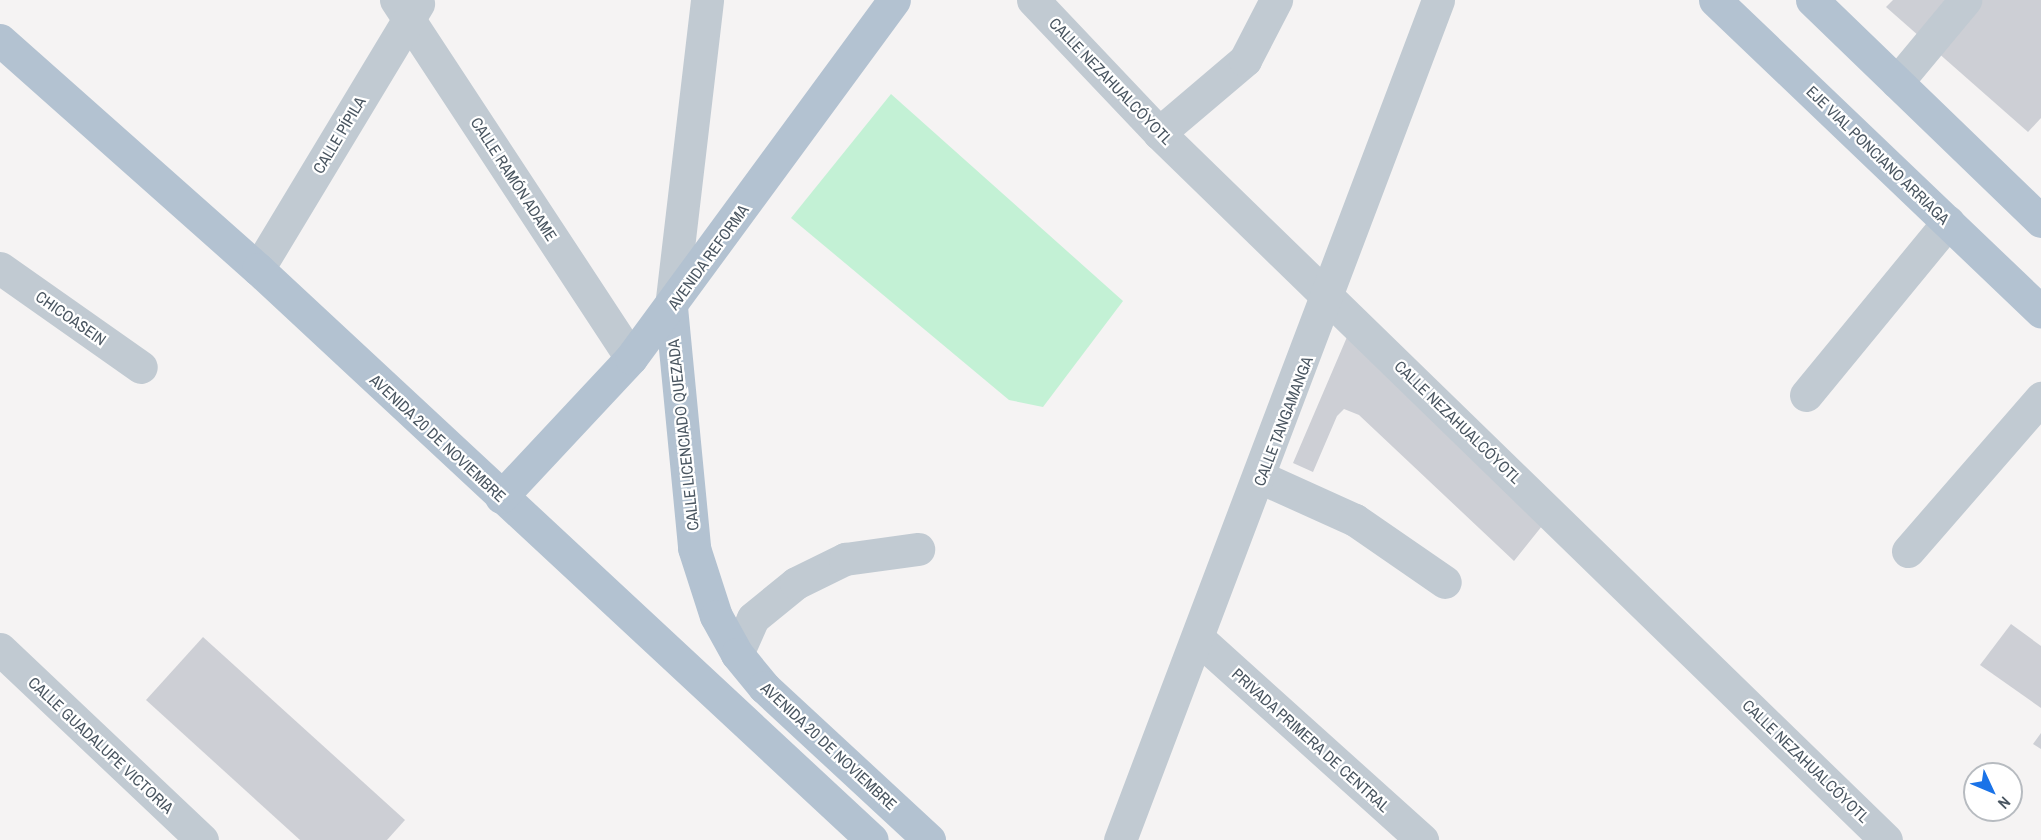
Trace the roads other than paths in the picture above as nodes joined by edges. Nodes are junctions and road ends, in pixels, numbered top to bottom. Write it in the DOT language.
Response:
graph roads {
  1 [pos="707,0"];
  2 [pos="894,0"];
  3 [pos="1033,0"];
  4 [pos="1276,0"];
  5 [pos="1437,0"];
  6 [pos="1714,0"];
  7 [pos="1812,0"];
  8 [pos="1965,0"];
  9 [pos="409,6"];
  10 [pos="0,40"];
  11 [pos="1897,82"];
  12 [pos="1159,134"];
  13 [pos="2041,221"];
  14 [pos="1948,222"];
  15 [pos="0,268"];
  16 [pos="258,269"];
  17 [pos="1330,297"];
  18 [pos="671,307"];
  19 [pos="2041,310"];
  20 [pos="631,358"];
  21 [pos="141,367"];
  22 [pos="1806,395"];
  23 [pos="2041,398"];
  24 [pos="1262,478"];
  25 [pos="501,497"];
  26 [pos="918,549"];
  27 [pos="1908,551"];
  28 [pos="1445,582"];
  29 [pos="716,616"];
  30 [pos="1200,640"];
  31 [pos="0,649"];
  32 [pos="737,654"];
  33 [pos="1869,834"];
  34 [pos="202,840"];
  35 [pos="872,840"];
  36 [pos="929,840"];
  37 [pos="1120,840"];
  38 [pos="1422,840"];
  1 -- 18 [label="street, CALLE LICENCIADO QUEZADA"];
  2 -- 18 [label="main road, AVENIDA REFORMA"];
  3 -- 12 [label="street, CALLE NEZAHUALCÓYOTL"];
  4 -- 12 [label="street"];
  5 -- 17 [label="street, CALLE TANGAMANGA"];
  6 -- 14 [label="main road, EJE VIAL PONCIANO ARRIAGA"];
  7 -- 11 [label="main road"];
  8 -- 11 [label="street"];
  9 -- 16 [label="street, CALLE PÍPILA"];
  9 -- 20 [label="street, CALLE RAMÓN ADAME"];
  10 -- 16 [label="main road, AVENIDA 20 DE NOVIEMBRE"];
  11 -- 13 [label="main road"];
  12 -- 17 [label="street, CALLE NEZAHUALCÓYOTL"];
  14 -- 19 [label="main road, EJE VIAL PONCIANO ARRIAGA"];
  14 -- 22 [label="street"];
  15 -- 21 [label="street, CHICOASEIN"];
  16 -- 25 [label="main road, AVENIDA 20 DE NOVIEMBRE"];
  17 -- 24 [label="street, CALLE TANGAMANGA"];
  17 -- 33 [label="street, CALLE NEZAHUALCÓYOTL"];
  18 -- 20 [label="main road, AVENIDA REFORMA"];
  18 -- 29 [label="main road, CALLE LICENCIADO QUEZADA"];
  20 -- 25 [label="main road, AVENIDA REFORMA"];
  23 -- 27 [label="street"];
  24 -- 28 [label="street"];
  24 -- 30 [label="street, CALLE TANGAMANGA"];
  25 -- 35 [label="main road, AVENIDA 20 DE NOVIEMBRE"];
  26 -- 32 [label="street"];
  29 -- 32 [label="main road, AVENIDA 20 DE NOVIEMBRE"];
  30 -- 37 [label="street, CALLE TANGAMANGA"];
  30 -- 38 [label="street, PRIVADA PRIMERA DE CENTRAL"];
  31 -- 34 [label="street, CALLE GUADALUPE VICTORIA"];
  32 -- 36 [label="main road, AVENIDA 20 DE NOVIEMBRE"];
}
